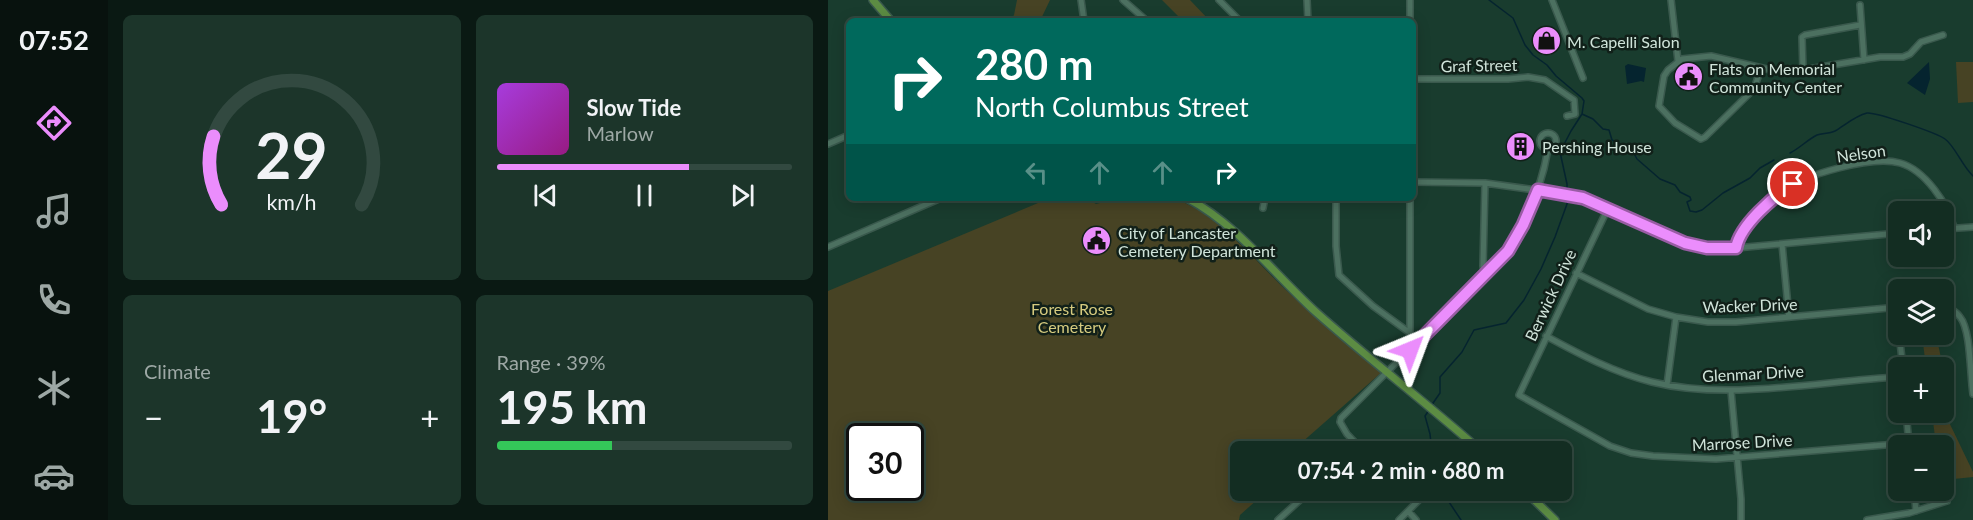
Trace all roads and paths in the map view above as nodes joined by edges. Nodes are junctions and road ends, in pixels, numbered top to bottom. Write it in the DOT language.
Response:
graph roads {
  1 [pos="873,0"];
  2 [pos="1081,0"];
  3 [pos="1123,0"];
  4 [pos="1219,0"];
  5 [pos="1307,0"];
  6 [pos="1410,0"];
  7 [pos="1552,0"];
  8 [pos="1671,0"];
  9 [pos="1860,5"];
  10 [pos="888,18"];
  11 [pos="1084,18"];
  12 [pos="1144,18"];
  13 [pos="1237,18"];
  14 [pos="1308,18"];
  15 [pos="1410,18"];
  16 [pos="1860,25"];
  17 [pos="1943,35"];
  18 [pos="1864,60"];
  19 [pos="1678,61"];
  20 [pos="1761,68"];
  21 [pos="1803,70"];
  22 [pos="1583,78"];
  23 [pos="1416,79"];
  24 [pos="1567,116"];
  25 [pos="846,136"];
  26 [pos="828,144"];
  27 [pos="1548,149"];
  28 [pos="1416,182"];
  29 [pos="1485,183"];
  30 [pos="1538,190"];
  31 [pos="934,201"];
  32 [pos="1192,201"];
  33 [pos="1264,201"];
  34 [pos="1336,201"];
  35 [pos="1410,201"];
  36 [pos="1942,201"];
  37 [pos="1263,208"];
  38 [pos="1608,208"];
  39 [pos="1973,227"];
  40 [pos="1954,228"];
  41 [pos="1888,234"];
  42 [pos="1782,244"];
  43 [pos="828,248"];
  44 [pos="1736,248"];
  45 [pos="1484,273"];
  46 [pos="1576,273"];
  47 [pos="1888,308"];
  48 [pos="1954,311"];
  49 [pos="1676,317"];
  50 [pos="1789,317"];
  51 [pos="1410,333"];
  52 [pos="1546,336"];
  53 [pos="1410,350"];
  54 [pos="1388,372"];
  55 [pos="1888,378"];
  56 [pos="1667,385"];
  57 [pos="1731,391"];
  58 [pos="1973,394"];
  59 [pos="1519,395"];
  60 [pos="1351,441"];
  61 [pos="1467,441"];
  62 [pos="1888,446"];
  63 [pos="1738,458"];
  64 [pos="1299,501"];
  65 [pos="1418,501"];
  66 [pos="1535,501"];
  67 [pos="1915,501"];
  68 [pos="1947,501"];
  69 [pos="1408,511"];
  70 [pos="1916,511"];
  71 [pos="1278,520"];
  72 [pos="1398,520"];
  73 [pos="1416,520"];
  74 [pos="1555,520"];
  75 [pos="1741,520"];
  76 [pos="1868,520"];
  1 -- 10 [label="main road"];
  2 -- 11 [label="street"];
  3 -- 12 [label="street"];
  4 -- 13 [label="street"];
  5 -- 14 [label="street"];
  6 -- 15 [label="street"];
  7 -- 22 [label="street"];
  8 -- 19 [label="street"];
  9 -- 16 [label="street"];
  16 -- 18 [label="street"];
  16 -- 21 [label="street"];
  17 -- 18 [label="street"];
  18 -- 21 [label="street"];
  19 -- 20 [label="street"];
  19 -- 20 [label="street"];
  20 -- 21 [label="street"];
  23 -- 24 [label="street, Graf Street"];
  25 -- 26 [label="street"];
  27 -- 30 [label="street"];
  28 -- 29 [label="street"];
  29 -- 30 [label="street"];
  29 -- 45 [label="street"];
  30 -- 38 [label="street"];
  30 -- 45 [label="street"];
  31 -- 43 [label="street"];
  32 -- 54 [label="main road"];
  33 -- 37 [label="street"];
  34 -- 51 [label="street"];
  35 -- 51 [label="street"];
  36 -- 44 [label="street, Nelson"];
  38 -- 44 [label="street"];
  38 -- 46 [label="street, Berwick Drive"];
  39 -- 40 [label="street"];
  41 -- 42 [label="street"];
  42 -- 44 [label="street"];
  42 -- 50 [label="street"];
  45 -- 53 [label="street"];
  46 -- 49 [label="street, Wacker Drive"];
  46 -- 52 [label="street, Berwick Drive"];
  47 -- 50 [label="street, Wacker Drive"];
  48 -- 58 [label="street"];
  49 -- 50 [label="street, Wacker Drive"];
  49 -- 56 [label="street"];
  51 -- 53 [label="street"];
  52 -- 56 [label="street, Glenmar Drive"];
  52 -- 59 [label="street, Berwick Drive"];
  53 -- 54 [label="street"];
  54 -- 60 [label="street"];
  54 -- 61 [label="main road"];
  55 -- 57 [label="street, Glenmar Drive"];
  56 -- 57 [label="street, Glenmar Drive"];
  57 -- 63 [label="street"];
  59 -- 63 [label="street, Marrose Drive"];
  62 -- 63 [label="street, Marrose Drive"];
  63 -- 75 [label="street"];
  64 -- 71 [label="street"];
  65 -- 69 [label="street"];
  66 -- 74 [label="main road"];
  67 -- 70 [label="street"];
  68 -- 70 [label="street"];
  69 -- 72 [label="street"];
  69 -- 73 [label="street"];
  70 -- 76 [label="street"];
}
